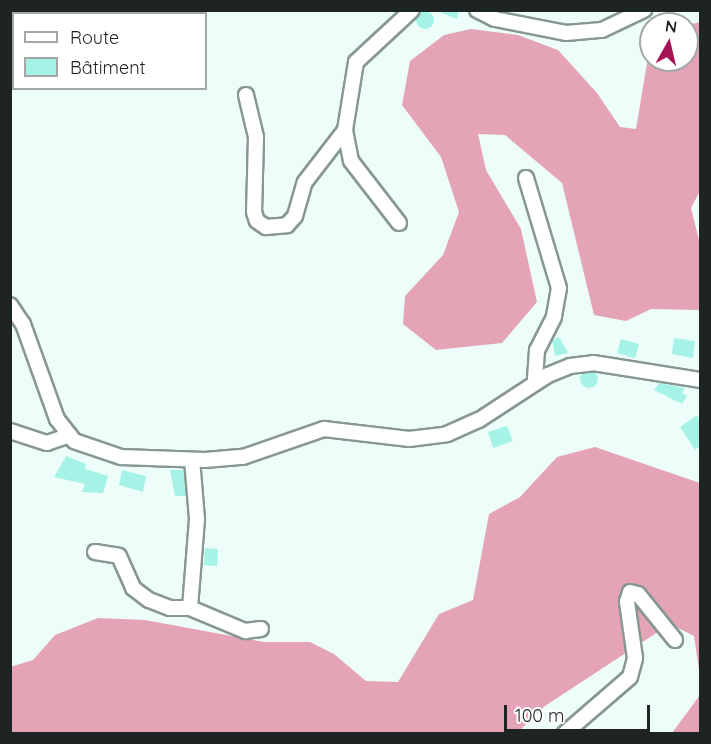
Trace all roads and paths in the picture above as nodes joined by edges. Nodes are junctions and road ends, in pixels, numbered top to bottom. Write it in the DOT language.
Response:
graph roads {
  1 [pos="412,10"];
  2 [pos="477,10"];
  3 [pos="644,10"];
  4 [pos="246,94"];
  5 [pos="345,130"];
  6 [pos="526,178"];
  7 [pos="399,223"];
  8 [pos="10,305"];
  9 [pos="700,380"];
  10 [pos="536,382"];
  11 [pos="10,431"];
  12 [pos="70,435"];
  13 [pos="192,460"];
  14 [pos="95,552"];
  15 [pos="190,608"];
  16 [pos="261,629"];
  17 [pos="675,640"];
  18 [pos="564,734"];
  1 -- 5 [label="street"];
  2 -- 3 [label="street"];
  4 -- 5 [label="street"];
  5 -- 7 [label="street"];
  6 -- 10 [label="street"];
  8 -- 12 [label="street"];
  9 -- 10 [label="street"];
  10 -- 13 [label="street"];
  11 -- 12 [label="street"];
  12 -- 13 [label="street"];
  13 -- 15 [label="street"];
  14 -- 15 [label="street"];
  15 -- 16 [label="street"];
  17 -- 18 [label="street"];
}
